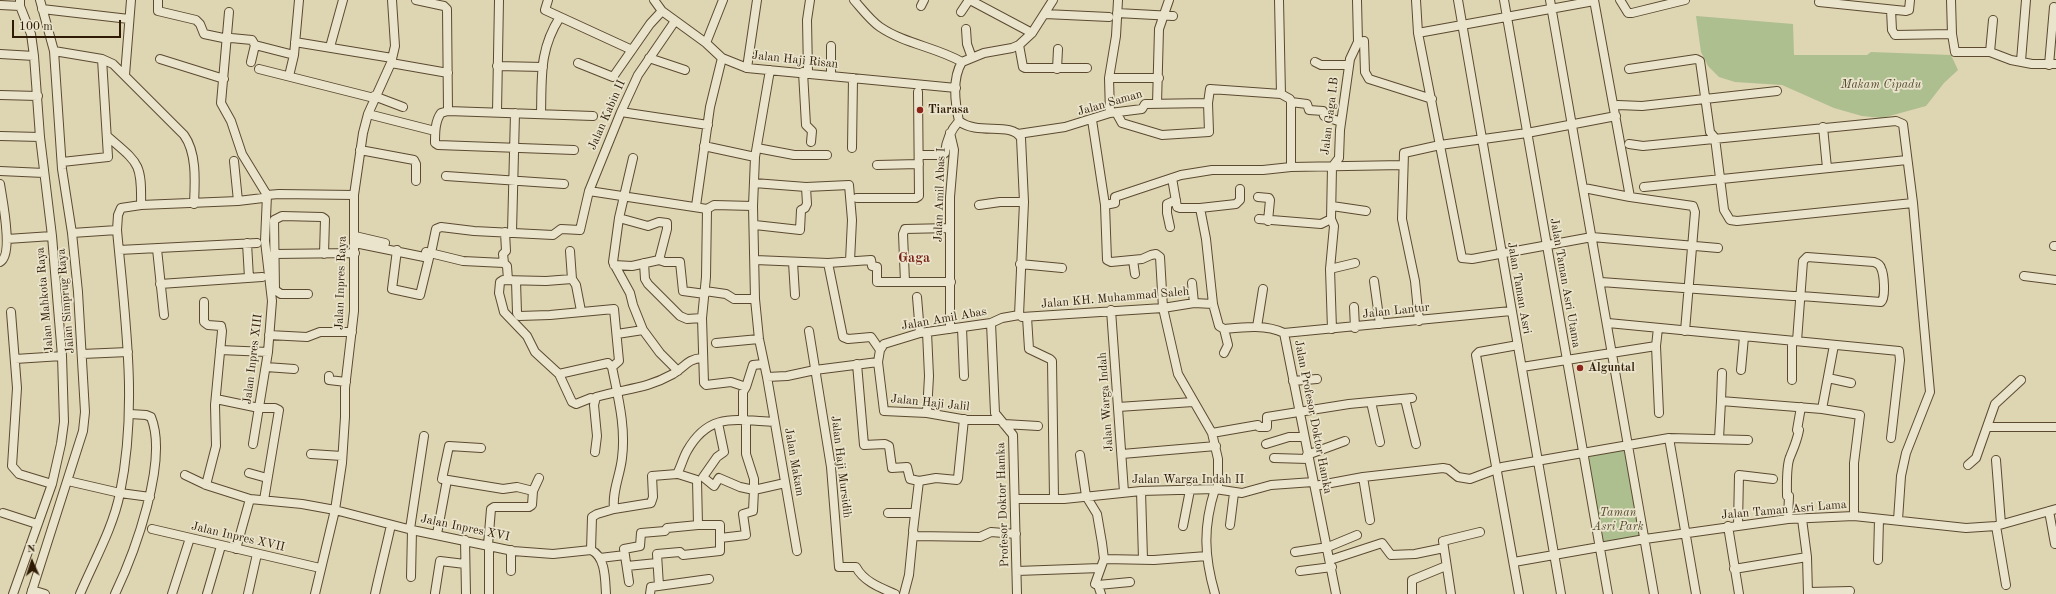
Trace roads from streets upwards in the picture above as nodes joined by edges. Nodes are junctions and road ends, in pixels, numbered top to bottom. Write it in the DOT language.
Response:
graph roads {
  1 [pos="40,0"];
  2 [pos="131,0"];
  3 [pos="158,0"];
  4 [pos="299,0"];
  5 [pos="343,0"];
  6 [pos="392,0"];
  7 [pos="416,0"];
  8 [pos="500,0"];
  9 [pos="548,0"];
  10 [pos="654,0"];
  11 [pos="723,0"];
  12 [pos="757,0"];
  13 [pos="810,0"];
  14 [pos="854,0"];
  15 [pos="970,0"];
  16 [pos="1053,0"];
  17 [pos="1118,0"];
  18 [pos="1169,0"];
  19 [pos="1279,0"];
  20 [pos="1357,0"];
  21 [pos="1416,0"];
  22 [pos="1458,0"];
  23 [pos="1504,0"];
  24 [pos="1550,0"];
  25 [pos="1594,0"];
  26 [pos="1620,0"];
  27 [pos="1685,0"];
  28 [pos="1910,0"];
  29 [pos="1951,0"];
  30 [pos="2026,0"];
  31 [pos="1819,2"];
  32 [pos="20,3"];
  33 [pos="0,5"];
  34 [pos="2054,7"];
  35 [pos="42,9"];
  36 [pos="662,10"];
  37 [pos="1552,10"];
  38 [pos="1891,10"];
  39 [pos="229,12"];
  40 [pos="962,12"];
  41 [pos="1117,13"];
  42 [pos="1045,14"];
  43 [pos="1173,16"];
  44 [pos="560,17"];
  45 [pos="1109,17"];
  46 [pos="1162,17"];
  47 [pos="1507,18"];
  48 [pos="129,19"];
  49 [pos="1993,20"];
  50 [pos="675,21"];
  51 [pos="1462,27"];
  52 [pos="966,29"];
  53 [pos="1032,33"];
  54 [pos="1418,34"];
  55 [pos="1952,34"];
  56 [pos="228,40"];
  57 [pos="1364,41"];
  58 [pos="295,42"];
  59 [pos="706,43"];
  60 [pos="256,45"];
  61 [pos="1019,45"];
  62 [pos="831,46"];
  63 [pos="330,47"];
  64 [pos="1058,49"];
  65 [pos="632,50"];
  66 [pos="54,51"];
  67 [pos="1990,52"];
  68 [pos="0,54"];
  69 [pos="294,55"];
  70 [pos="34,56"];
  71 [pos="648,58"];
  72 [pos="722,58"];
  73 [pos="972,58"];
  74 [pos="102,59"];
  75 [pos="160,59"];
  76 [pos="391,60"];
  77 [pos="2021,61"];
  78 [pos="251,62"];
  79 [pos="962,62"];
  80 [pos="1315,62"];
  81 [pos="578,63"];
  82 [pos="2053,65"];
  83 [pos="497,66"];
  84 [pos="1349,66"];
  85 [pos="543,67"];
  86 [pos="747,68"];
  87 [pos="1087,68"];
  88 [pos="259,69"];
  89 [pos="1057,69"];
  90 [pos="1630,69"];
  91 [pos="685,70"];
  92 [pos="770,70"];
  93 [pos="805,72"];
  94 [pos="448,73"];
  95 [pos="125,75"];
  96 [pos="289,76"];
  97 [pos="831,76"];
  98 [pos="853,78"];
  99 [pos="1109,78"];
  100 [pos="1159,78"];
  101 [pos="224,80"];
  102 [pos="956,88"];
  103 [pos="1777,91"];
  104 [pos="918,92"];
  105 [pos="1282,94"];
  106 [pos="0,95"];
  107 [pos="38,96"];
  108 [pos="374,97"];
  109 [pos="1706,98"];
  110 [pos="1432,99"];
  111 [pos="1291,102"];
  112 [pos="1208,103"];
  113 [pos="1157,104"];
  114 [pos="1618,104"];
  115 [pos="403,107"];
  116 [pos="448,111"];
  117 [pos="497,112"];
  118 [pos="621,112"];
  119 [pos="515,113"];
  120 [pos="368,114"];
  121 [pos="541,114"];
  122 [pos="1114,114"];
  123 [pos="593,116"];
  124 [pos="1616,116"];
  125 [pos="1092,120"];
  126 [pos="959,121"];
  127 [pos="1341,122"];
  128 [pos="1571,124"];
  129 [pos="708,125"];
  130 [pos="1822,127"];
  131 [pos="435,131"];
  132 [pos="950,133"];
  133 [pos="1527,133"];
  134 [pos="1018,134"];
  135 [pos="0,136"];
  136 [pos="107,136"];
  137 [pos="40,137"];
  138 [pos="1715,138"];
  139 [pos="1482,139"];
  140 [pos="811,142"];
  141 [pos="1629,144"];
  142 [pos="1440,145"];
  143 [pos="704,146"];
  144 [pos="515,148"];
  145 [pos="756,148"];
  146 [pos="852,148"];
  147 [pos="360,150"];
  148 [pos="574,150"];
  149 [pos="827,155"];
  150 [pos="919,155"];
  151 [pos="755,157"];
  152 [pos="633,158"];
  153 [pos="1907,160"];
  154 [pos="234,161"];
  155 [pos="62,162"];
  156 [pos="877,164"];
  157 [pos="919,164"];
  158 [pos="1403,165"];
  159 [pos="1291,167"];
  160 [pos="1332,167"];
  161 [pos="1827,168"];
  162 [pos="0,172"];
  163 [pos="44,173"];
  164 [pos="446,176"];
  165 [pos="1172,178"];
  166 [pos="1720,179"];
  167 [pos="416,181"];
  168 [pos="513,181"];
  169 [pos="754,183"];
  170 [pos="0,184"];
  171 [pos="564,184"];
  172 [pos="806,187"];
  173 [pos="1644,187"];
  174 [pos="1584,188"];
  175 [pos="1240,189"];
  176 [pos="589,191"];
  177 [pos="268,195"];
  178 [pos="354,195"];
  179 [pos="1258,197"];
  180 [pos="1630,197"];
  181 [pos="624,198"];
  182 [pos="857,198"];
  183 [pos="1176,200"];
  184 [pos="238,201"];
  185 [pos="1024,202"];
  186 [pos="1912,203"];
  187 [pos="194,204"];
  188 [pos="980,204"];
  189 [pos="141,205"];
  190 [pos="1105,205"];
  191 [pos="696,206"];
  192 [pos="753,206"];
  193 [pos="1332,206"];
  194 [pos="706,208"];
  195 [pos="1200,208"];
  196 [pos="1366,211"];
  197 [pos="619,218"];
  198 [pos="1259,219"];
  199 [pos="1332,219"];
  200 [pos="1268,220"];
  201 [pos="755,226"];
  202 [pos="1170,227"];
  203 [pos="950,228"];
  204 [pos="117,230"];
  205 [pos="508,232"];
  206 [pos="72,233"];
  207 [pos="52,236"];
  208 [pos="1592,237"];
  209 [pos="7,239"];
  210 [pos="355,239"];
  211 [pos="247,243"];
  212 [pos="257,243"];
  213 [pos="1546,245"];
  214 [pos="1692,245"];
  215 [pos="1718,248"];
  216 [pos="157,249"];
  217 [pos="119,250"];
  218 [pos="397,250"];
  219 [pos="570,251"];
  220 [pos="355,253"];
  221 [pos="430,253"];
  222 [pos="1501,253"];
  223 [pos="274,254"];
  224 [pos="324,254"];
  225 [pos="659,260"];
  226 [pos="755,260"];
  227 [pos="1133,260"];
  228 [pos="850,261"];
  229 [pos="0,262"];
  230 [pos="793,262"];
  231 [pos="504,263"];
  232 [pos="644,263"];
  233 [pos="828,263"];
  234 [pos="1355,263"];
  235 [pos="614,264"];
  236 [pos="1020,264"];
  237 [pos="1062,268"];
  238 [pos="1330,269"];
  239 [pos="1135,274"];
  240 [pos="2024,276"];
  241 [pos="262,277"];
  242 [pos="249,278"];
  243 [pos="572,280"];
  244 [pos="2056,280"];
  245 [pos="512,281"];
  246 [pos="1374,281"];
  247 [pos="905,282"];
  248 [pos="951,282"];
  249 [pos="1601,282"];
  250 [pos="1192,283"];
  251 [pos="160,284"];
  252 [pos="1688,287"];
  253 [pos="1263,289"];
  254 [pos="705,292"];
  255 [pos="308,294"];
  256 [pos="795,295"];
  257 [pos="1801,296"];
  258 [pos="917,297"];
  259 [pos="755,299"];
  260 [pos="204,302"];
  261 [pos="1194,303"];
  262 [pos="1213,304"];
  263 [pos="1354,307"];
  264 [pos="1163,308"];
  265 [pos="1111,310"];
  266 [pos="582,311"];
  267 [pos="1511,311"];
  268 [pos="11,312"];
  269 [pos="164,315"];
  270 [pos="1019,315"];
  271 [pos="1028,317"];
  272 [pos="702,318"];
  273 [pos="1419,321"];
  274 [pos="991,323"];
  275 [pos="1608,323"];
  276 [pos="1380,324"];
  277 [pos="1256,327"];
  278 [pos="962,328"];
  279 [pos="1355,328"];
  280 [pos="1658,328"];
  281 [pos="1224,329"];
  282 [pos="1332,329"];
  283 [pos="643,330"];
  284 [pos="950,330"];
  285 [pos="809,331"];
  286 [pos="1685,331"];
  287 [pos="352,332"];
  288 [pos="924,332"];
  289 [pos="1284,333"];
  290 [pos="617,334"];
  291 [pos="269,335"];
  292 [pos="1744,337"];
  293 [pos="759,339"];
  294 [pos="1795,341"];
  295 [pos="716,343"];
  296 [pos="1518,345"];
  297 [pos="1834,345"];
  298 [pos="1656,346"];
  299 [pos="220,350"];
  300 [pos="880,350"];
  301 [pos="1612,351"];
  302 [pos="128,352"];
  303 [pos="268,352"];
  304 [pos="1224,353"];
  305 [pos="82,354"];
  306 [pos="62,356"];
  307 [pos="702,358"];
  308 [pos="15,359"];
  309 [pos="1566,359"];
  310 [pos="878,362"];
  311 [pos="763,364"];
  312 [pos="857,364"];
  313 [pos="266,367"];
  314 [pos="612,367"];
  315 [pos="1522,367"];
  316 [pos="294,369"];
  317 [pos="815,370"];
  318 [pos="1741,370"];
  319 [pos="678,371"];
  320 [pos="1722,373"];
  321 [pos="559,374"];
  322 [pos="329,376"];
  323 [pos="964,376"];
  324 [pos="767,377"];
  325 [pos="1828,378"];
  326 [pos="1317,379"];
  327 [pos="1792,380"];
  328 [pos="2021,380"];
  329 [pos="1294,381"];
  330 [pos="346,382"];
  331 [pos="1851,383"];
  332 [pos="746,387"];
  333 [pos="617,392"];
  334 [pos="216,399"];
  335 [pos="594,399"];
  336 [pos="1721,401"];
  337 [pos="1193,402"];
  338 [pos="1371,402"];
  339 [pos="1118,407"];
  340 [pos="1801,407"];
  341 [pos="259,408"];
  342 [pos="1822,409"];
  343 [pos="1299,411"];
  344 [pos="927,413"];
  345 [pos="1659,413"];
  346 [pos="130,414"];
  347 [pos="964,419"];
  348 [pos="746,421"];
  349 [pos="718,422"];
  350 [pos="774,422"];
  351 [pos="1002,422"];
  352 [pos="1038,426"];
  353 [pos="1988,427"];
  354 [pos="2056,427"];
  355 [pos="1212,432"];
  356 [pos="424,436"];
  357 [pos="1304,437"];
  358 [pos="1669,438"];
  359 [pos="1892,438"];
  360 [pos="1718,439"];
  361 [pos="1748,440"];
  362 [pos="1345,441"];
  363 [pos="1380,442"];
  364 [pos="253,444"];
  365 [pos="1266,444"];
  366 [pos="1416,444"];
  367 [pos="1216,446"];
  368 [pos="1628,446"];
  369 [pos="481,448"];
  370 [pos="595,452"];
  371 [pos="1584,453"];
  372 [pos="310,454"];
  373 [pos="1122,454"];
  374 [pos="1080,455"];
  375 [pos="342,456"];
  376 [pos="1308,457"];
  377 [pos="1274,458"];
  378 [pos="1996,460"];
  379 [pos="1538,461"];
  380 [pos="1968,465"];
  381 [pos="1496,469"];
  382 [pos="249,473"];
  383 [pos="678,474"];
  384 [pos="185,475"];
  385 [pos="268,478"];
  386 [pos="539,478"];
  387 [pos="1363,478"];
  388 [pos="1773,479"];
  389 [pos="447,480"];
  390 [pos="68,481"];
  391 [pos="919,482"];
  392 [pos="785,483"];
  393 [pos="52,484"];
  394 [pos="1314,484"];
  395 [pos="206,485"];
  396 [pos="1216,489"];
  397 [pos="754,490"];
  398 [pos="1190,490"];
  399 [pos="533,491"];
  400 [pos="1141,491"];
  401 [pos="1124,492"];
  402 [pos="120,493"];
  403 [pos="1234,493"];
  404 [pos="1086,496"];
  405 [pos="150,497"];
  406 [pos="1015,498"];
  407 [pos="1054,498"];
  408 [pos="250,499"];
  409 [pos="264,500"];
  410 [pos="614,509"];
  411 [pos="335,510"];
  412 [pos="2053,510"];
  413 [pos="3,513"];
  414 [pos="888,513"];
  415 [pos="915,513"];
  416 [pos="1854,516"];
  417 [pos="1788,519"];
  418 [pos="1802,519"];
  419 [pos="1879,519"];
  420 [pos="1370,520"];
  421 [pos="1898,520"];
  422 [pos="37,524"];
  423 [pos="391,525"];
  424 [pos="698,525"];
  425 [pos="1230,525"];
  426 [pos="1738,525"];
  427 [pos="1998,525"];
  428 [pos="1183,526"];
  429 [pos="1728,526"];
  430 [pos="152,529"];
  431 [pos="411,530"];
  432 [pos="1480,532"];
  433 [pos="1686,533"];
  434 [pos="437,534"];
  435 [pos="1016,534"];
  436 [pos="914,535"];
  437 [pos="1357,535"];
  438 [pos="190,538"];
  439 [pos="720,538"];
  440 [pos="1645,539"];
  441 [pos="465,540"];
  442 [pos="2055,544"];
  443 [pos="488,545"];
  444 [pos="1443,545"];
  445 [pos="221,546"];
  446 [pos="1599,547"];
  447 [pos="1328,548"];
  448 [pos="236,549"];
  449 [pos="511,550"];
  450 [pos="591,550"];
  451 [pos="797,551"];
  452 [pos="1295,552"];
  453 [pos="257,554"];
  454 [pos="626,555"];
  455 [pos="1555,555"];
  456 [pos="1207,556"];
  457 [pos="1807,556"];
  458 [pos="600,558"];
  459 [pos="1104,559"];
  460 [pos="1143,560"];
  461 [pos="1878,560"];
  462 [pos="1514,562"];
  463 [pos="657,563"];
  464 [pos="465,564"];
  465 [pos="1331,564"];
  466 [pos="627,566"];
  467 [pos="1446,566"];
  468 [pos="320,568"];
  469 [pos="1100,568"];
  470 [pos="1734,569"];
  471 [pos="1300,570"];
  472 [pos="511,571"];
  473 [pos="1017,571"];
  474 [pos="410,578"];
  475 [pos="709,579"];
  476 [pos="629,582"];
  477 [pos="1130,582"];
  478 [pos="1098,585"];
  479 [pos="2006,585"];
  480 [pos="659,586"];
  481 [pos="1850,591"];
  482 [pos="32,592"];
  483 [pos="435,593"];
  484 [pos="1808,593"];
  485 [pos="13,594"];
  486 [pos="45,594"];
  487 [pos="80,594"];
  488 [pos="115,594"];
  489 [pos="172,594"];
  490 [pos="207,594"];
  491 [pos="248,594"];
  492 [pos="315,594"];
  493 [pos="375,594"];
  494 [pos="466,594"];
  495 [pos="489,594"];
  496 [pos="606,594"];
  497 [pos="650,594"];
  498 [pos="895,594"];
  499 [pos="904,594"];
  500 [pos="1017,594"];
  501 [pos="1101,594"];
  502 [pos="1215,594"];
  503 [pos="1336,594"];
  504 [pos="1412,594"];
  505 [pos="1451,594"];
  506 [pos="1519,594"];
  507 [pos="1561,594"];
  508 [pos="1608,594"];
  509 [pos="1654,594"];
  510 [pos="1696,594"];
  511 [pos="1739,594"];
  1 -- 35 [label="street, Jalan Simprug Raya"];
  2 -- 48 [label="street"];
  3 -- 56 [label="street"];
  4 -- 58 [label="street"];
  5 -- 63 [label="street"];
  6 -- 76 [label="street, Jalan Inpres Raya"];
  7 -- 94 [label="street"];
  8 -- 83 [label="street"];
  9 -- 44 [label="street"];
  10 -- 36 [label="street, Jalan Haji Risan"];
  11 -- 59 [label="street"];
  12 -- 86 [label="street"];
  13 -- 93 [label="street"];
  14 -- 79 [label="street"];
  15 -- 40 [label="street"];
  15 -- 53 [label="street"];
  16 -- 42 [label="street"];
  17 -- 41 [label="street"];
  18 -- 46 [label="street"];
  19 -- 105 [label="street"];
  20 -- 84 [label="street, Jalan Gaga I.B"];
  21 -- 54 [label="street"];
  22 -- 51 [label="street, Jalan Taman Asri"];
  23 -- 47 [label="street, Jalan Taman Asri Utama"];
  24 -- 37 [label="street"];
  25 -- 37 [label="street"];
  25 -- 124 [label="street"];
  26 -- 27 [label="street"];
  28 -- 38 [label="street"];
  29 -- 55 [label="street"];
  30 -- 77 [label="street"];
  31 -- 38 [label="street"];
  32 -- 33 [label="street"];
  32 -- 70 [label="street, Jalan Mahkota Raya"];
  34 -- 82 [label="street"];
  35 -- 48 [label="street"];
  35 -- 66 [label="street, Jalan Simprug Raya"];
  36 -- 50 [label="street, Jalan Haji Risan"];
  36 -- 65 [label="street"];
  37 -- 47 [label="street"];
  37 -- 128 [label="street"];
  38 -- 55 [label="street"];
  39 -- 56 [label="street"];
  41 -- 46 [label="street"];
  41 -- 99 [label="street"];
  42 -- 45 [label="street"];
  42 -- 53 [label="street"];
  43 -- 46 [label="street"];
  44 -- 65 [label="street"];
  44 -- 85 [label="street"];
  46 -- 100 [label="street"];
  47 -- 51 [label="street"];
  47 -- 133 [label="street, Jalan Taman Asri Utama"];
  48 -- 95 [label="street"];
  49 -- 67 [label="street"];
  50 -- 59 [label="street, Jalan Haji Risan"];
  50 -- 71 [label="street, Jalan Kabin II"];
  51 -- 54 [label="street"];
  51 -- 139 [label="street, Jalan Taman Asri"];
  52 -- 73 [label="street"];
  53 -- 61 [label="street"];
  54 -- 110 [label="street"];
  55 -- 67 [label="street"];
  56 -- 60 [label="street"];
  56 -- 101 [label="street"];
  57 -- 110 [label="street"];
  58 -- 63 [label="street"];
  58 -- 69 [label="street"];
  59 -- 72 [label="street, Jalan Haji Risan"];
  60 -- 69 [label="street"];
  60 -- 78 [label="street"];
  61 -- 73 [label="street"];
  61 -- 89 [label="street"];
  62 -- 97 [label="street"];
  63 -- 76 [label="street"];
  64 -- 89 [label="street"];
  65 -- 81 [label="street"];
  66 -- 74 [label="street"];
  66 -- 155 [label="street, Jalan Simprug Raya"];
  67 -- 77 [label="street"];
  68 -- 70 [label="street"];
  69 -- 96 [label="street"];
  70 -- 107 [label="street, Jalan Mahkota Raya"];
  71 -- 91 [label="street"];
  71 -- 118 [label="street, Jalan Kabin II"];
  72 -- 86 [label="street, Jalan Haji Risan"];
  72 -- 129 [label="street"];
  73 -- 79 [label="street"];
  74 -- 95 [label="street"];
  74 -- 136 [label="street"];
  75 -- 101 [label="street"];
  76 -- 94 [label="street"];
  76 -- 108 [label="street, Jalan Inpres Raya"];
  77 -- 82 [label="street"];
  79 -- 102 [label="street"];
  80 -- 84 [label="street"];
  83 -- 85 [label="street"];
  83 -- 117 [label="street"];
  84 -- 127 [label="street, Jalan Gaga I.B"];
  85 -- 121 [label="street"];
  86 -- 92 [label="street, Jalan Haji Risan"];
  87 -- 89 [label="street"];
  88 -- 96 [label="street"];
  90 -- 109 [label="street"];
  92 -- 93 [label="street, Jalan Haji Risan"];
  92 -- 145 [label="street"];
  93 -- 97 [label="street, Jalan Haji Risan"];
  93 -- 140 [label="street"];
  94 -- 116 [label="street"];
  95 -- 187 [label="street"];
  96 -- 108 [label="street"];
  97 -- 98 [label="street, Jalan Haji Risan"];
  98 -- 102 [label="street, Jalan Haji Risan"];
  98 -- 146 [label="street"];
  99 -- 100 [label="street"];
  99 -- 122 [label="street"];
  100 -- 113 [label="street"];
  101 -- 177 [label="street"];
  102 -- 126 [label="street"];
  103 -- 109 [label="street"];
  104 -- 150 [label="street"];
  105 -- 111 [label="street"];
  105 -- 112 [label="street"];
  106 -- 107 [label="street"];
  107 -- 137 [label="street, Jalan Mahkota Raya"];
  108 -- 115 [label="street"];
  108 -- 120 [label="street, Jalan Inpres Raya"];
  109 -- 114 [label="street"];
  109 -- 138 [label="street"];
  110 -- 142 [label="street"];
  111 -- 127 [label="street"];
  111 -- 159 [label="street"];
  112 -- 113 [label="street, Jalan Saman"];
  112 -- 122 [label="street"];
  113 -- 122 [label="street, Jalan Saman"];
  116 -- 117 [label="street"];
  116 -- 131 [label="street"];
  117 -- 119 [label="street"];
  118 -- 129 [label="street"];
  118 -- 176 [label="street, Jalan Kabin II"];
  119 -- 121 [label="street"];
  119 -- 144 [label="street"];
  120 -- 131 [label="street"];
  120 -- 147 [label="street, Jalan Inpres Raya"];
  121 -- 123 [label="street"];
  122 -- 125 [label="street, Jalan Saman"];
  124 -- 128 [label="street"];
  124 -- 180 [label="street"];
  125 -- 134 [label="street, Jalan Saman"];
  125 -- 190 [label="street"];
  126 -- 132 [label="street"];
  126 -- 134 [label="street"];
  127 -- 160 [label="street, Jalan Gaga I.B"];
  128 -- 133 [label="street"];
  128 -- 174 [label="street"];
  129 -- 143 [label="street"];
  130 -- 138 [label="street"];
  130 -- 153 [label="street"];
  130 -- 161 [label="street"];
  131 -- 144 [label="street"];
  132 -- 150 [label="street"];
  132 -- 203 [label="street, Jalan Amil Abas I"];
  133 -- 139 [label="street"];
  133 -- 213 [label="street, Jalan Taman Asri Utama"];
  134 -- 185 [label="street"];
  135 -- 137 [label="street"];
  136 -- 155 [label="street"];
  136 -- 189 [label="street"];
  137 -- 163 [label="street, Jalan Mahkota Raya"];
  138 -- 141 [label="street"];
  138 -- 166 [label="street"];
  139 -- 142 [label="street"];
  139 -- 222 [label="street, Jalan Taman Asri"];
  142 -- 158 [label="street"];
  142 -- 222 [label="street"];
  143 -- 151 [label="street"];
  143 -- 191 [label="street"];
  144 -- 148 [label="street"];
  144 -- 168 [label="street"];
  145 -- 149 [label="street"];
  145 -- 151 [label="street"];
  147 -- 167 [label="street"];
  147 -- 178 [label="street, Jalan Inpres Raya"];
  150 -- 157 [label="street"];
  151 -- 169 [label="street"];
  152 -- 181 [label="street"];
  153 -- 161 [label="street"];
  153 -- 186 [label="street"];
  154 -- 184 [label="street"];
  155 -- 206 [label="street, Jalan Simprug Raya"];
  156 -- 157 [label="street"];
  157 -- 182 [label="street"];
  158 -- 160 [label="street"];
  158 -- 273 [label="street"];
  159 -- 160 [label="street"];
  159 -- 165 [label="street"];
  160 -- 193 [label="street, Jalan Gaga I.B"];
  161 -- 166 [label="street"];
  162 -- 163 [label="street"];
  163 -- 207 [label="street, Jalan Mahkota Raya"];
  164 -- 168 [label="street"];
  165 -- 183 [label="street"];
  165 -- 190 [label="street"];
  166 -- 173 [label="street"];
  166 -- 186 [label="street"];
  168 -- 171 [label="street"];
  168 -- 205 [label="street"];
  169 -- 172 [label="street"];
  169 -- 192 [label="street, Jalan Makam"];
  170 -- 209 [label="street"];
  172 -- 201 [label="street"];
  172 -- 228 [label="street"];
  174 -- 180 [label="street"];
  174 -- 208 [label="street"];
  175 -- 195 [label="street"];
  176 -- 181 [label="street"];
  176 -- 205 [label="street, Jalan Kabin II"];
  177 -- 178 [label="street"];
  177 -- 184 [label="street"];
  177 -- 291 [label="street, Jalan Inpres XIII"];
  178 -- 210 [label="street, Jalan Inpres Raya"];
  179 -- 200 [label="street"];
  180 -- 214 [label="street"];
  181 -- 191 [label="street"];
  181 -- 197 [label="street"];
  183 -- 195 [label="street"];
  183 -- 202 [label="street"];
  184 -- 187 [label="street"];
  185 -- 188 [label="street"];
  185 -- 236 [label="street"];
  186 -- 421 [label="street"];
  187 -- 189 [label="street"];
  189 -- 204 [label="street"];
  190 -- 227 [label="street"];
  191 -- 194 [label="street"];
  192 -- 194 [label="street"];
  192 -- 201 [label="street, Jalan Makam"];
  193 -- 196 [label="street"];
  193 -- 199 [label="street, Jalan Gaga I.B"];
  194 -- 254 [label="street"];
  195 -- 262 [label="street"];
  197 -- 225 [label="street"];
  197 -- 235 [label="street"];
  198 -- 200 [label="street"];
  199 -- 200 [label="street"];
  199 -- 238 [label="street, Jalan Gaga I.B"];
  201 -- 226 [label="street, Jalan Makam"];
  203 -- 247 [label="street"];
  203 -- 248 [label="street, Jalan Amil Abas I"];
  204 -- 206 [label="street"];
  204 -- 217 [label="street"];
  205 -- 221 [label="street"];
  205 -- 231 [label="street"];
  206 -- 305 [label="street, Jalan Simprug Raya"];
  207 -- 209 [label="street"];
  207 -- 306 [label="street, Jalan Mahkota Raya"];
  208 -- 213 [label="street"];
  208 -- 214 [label="street"];
  208 -- 249 [label="street"];
  209 -- 229 [label="street"];
  210 -- 218 [label="street"];
  210 -- 220 [label="street, Jalan Inpres Raya"];
  210 -- 221 [label="street"];
  211 -- 212 [label="street"];
  211 -- 216 [label="street"];
  211 -- 242 [label="street"];
  213 -- 222 [label="street"];
  213 -- 309 [label="street, Jalan Taman Asri Utama"];
  214 -- 215 [label="street"];
  214 -- 252 [label="street"];
  216 -- 217 [label="street"];
  216 -- 251 [label="street"];
  217 -- 302 [label="street"];
  218 -- 218 [label="street"];
  219 -- 243 [label="street"];
  220 -- 224 [label="street"];
  220 -- 287 [label="street, Jalan Inpres Raya"];
  221 -- 231 [label="street"];
  222 -- 267 [label="street, Jalan Taman Asri"];
  223 -- 224 [label="street"];
  223 -- 224 [label="street"];
  223 -- 255 [label="street"];
  225 -- 232 [label="street"];
  225 -- 254 [label="street"];
  226 -- 230 [label="street"];
  226 -- 259 [label="street, Jalan Makam"];
  227 -- 239 [label="street"];
  227 -- 264 [label="street"];
  228 -- 233 [label="street"];
  228 -- 247 [label="street"];
  230 -- 233 [label="street"];
  230 -- 256 [label="street"];
  231 -- 245 [label="street"];
  232 -- 235 [label="street"];
  232 -- 272 [label="street"];
  233 -- 300 [label="street"];
  234 -- 238 [label="street"];
  235 -- 283 [label="street"];
  236 -- 237 [label="street"];
  236 -- 270 [label="street"];
  238 -- 282 [label="street, Jalan Gaga I.B"];
  240 -- 244 [label="street"];
  241 -- 242 [label="street"];
  242 -- 251 [label="street"];
  243 -- 245 [label="street"];
  243 -- 266 [label="street"];
  245 -- 266 [label="street"];
  245 -- 321 [label="street"];
  246 -- 276 [label="street"];
  247 -- 248 [label="street"];
  248 -- 284 [label="street, Jalan Amil Abas I"];
  249 -- 252 [label="street"];
  249 -- 275 [label="street"];
  250 -- 261 [label="street"];
  251 -- 269 [label="street"];
  252 -- 257 [label="street"];
  252 -- 286 [label="street"];
  253 -- 277 [label="street"];
  254 -- 259 [label="street"];
  254 -- 272 [label="street"];
  257 -- 257 [label="street"];
  257 -- 294 [label="street"];
  258 -- 288 [label="street"];
  259 -- 293 [label="street, Jalan Makam"];
  260 -- 299 [label="street"];
  261 -- 262 [label="street, Jalan KH. Muhammad Saleh"];
  261 -- 264 [label="street, Jalan KH. Muhammad Saleh"];
  262 -- 281 [label="street"];
  263 -- 279 [label="street"];
  264 -- 265 [label="street, Jalan KH. Muhammad Saleh"];
  264 -- 337 [label="street"];
  265 -- 271 [label="street, Jalan KH. Muhammad Saleh"];
  265 -- 339 [label="street, Jalan Warga Indah"];
  266 -- 290 [label="street"];
  267 -- 273 [label="street, Jalan Lantur"];
  267 -- 296 [label="street, Jalan Taman Asri"];
  268 -- 308 [label="street"];
  270 -- 271 [label="street, Jalan KH. Muhammad Saleh"];
  270 -- 274 [label="street, Jalan Amil Abas"];
  271 -- 407 [label="street"];
  272 -- 307 [label="street"];
  273 -- 276 [label="street, Jalan Lantur"];
  274 -- 278 [label="street, Jalan Amil Abas"];
  274 -- 351 [label="street, Profesor Doktor Hamka"];
  275 -- 280 [label="street"];
  275 -- 301 [label="street"];
  276 -- 279 [label="street, Jalan Lantur"];
  277 -- 281 [label="street, Jalan Profesor Doktor Hamka"];
  277 -- 289 [label="street, Jalan Profesor Doktor Hamka"];
  278 -- 284 [label="street, Jalan Amil Abas"];
  278 -- 323 [label="street"];
  279 -- 282 [label="street, Jalan Lantur"];
  280 -- 286 [label="street"];
  280 -- 298 [label="street"];
  281 -- 304 [label="street"];
  282 -- 289 [label="street, Jalan Lantur"];
  283 -- 290 [label="street"];
  283 -- 319 [label="street"];
  284 -- 288 [label="street, Jalan Amil Abas"];
  285 -- 317 [label="street, Jalan Haji Mursidih"];
  286 -- 292 [label="street"];
  287 -- 291 [label="street"];
  287 -- 330 [label="street, Jalan Inpres Raya"];
  288 -- 300 [label="street, Jalan Amil Abas"];
  288 -- 344 [label="street"];
  289 -- 329 [label="street, Jalan Profesor Doktor Hamka"];
  290 -- 314 [label="street"];
  291 -- 303 [label="street, Jalan Inpres XIII"];
  292 -- 294 [label="street"];
  292 -- 318 [label="street"];
  293 -- 295 [label="street"];
  293 -- 311 [label="street, Jalan Makam"];
  294 -- 297 [label="street"];
  294 -- 327 [label="street"];
  296 -- 315 [label="street"];
  296 -- 381 [label="street, Jalan Taman Asri"];
  297 -- 325 [label="street"];
  297 -- 359 [label="street"];
  298 -- 301 [label="street"];
  298 -- 345 [label="street"];
  299 -- 303 [label="street"];
  299 -- 334 [label="street"];
  300 -- 310 [label="street"];
  301 -- 309 [label="street"];
  301 -- 368 [label="street"];
  302 -- 305 [label="street"];
  302 -- 346 [label="street"];
  303 -- 313 [label="street, Jalan Inpres XIII"];
  305 -- 390 [label="street, Jalan Simprug Raya"];
  306 -- 308 [label="street"];
  306 -- 393 [label="street, Jalan Mahkota Raya"];
  307 -- 319 [label="street"];
  307 -- 332 [label="street"];
  308 -- 393 [label="street"];
  309 -- 315 [label="street"];
  309 -- 371 [label="street, Jalan Taman Asri Utama"];
  310 -- 312 [label="street"];
  310 -- 344 [label="street, Jalan Haji Jalil"];
  311 -- 324 [label="street, Jalan Makam"];
  311 -- 332 [label="street"];
  312 -- 317 [label="street"];
  312 -- 391 [label="street"];
  313 -- 316 [label="street"];
  313 -- 341 [label="street, Jalan Inpres XIII"];
  314 -- 321 [label="street"];
  314 -- 333 [label="street"];
  315 -- 379 [label="street"];
  317 -- 324 [label="street"];
  317 -- 498 [label="street, Jalan Haji Mursidih"];
  319 -- 333 [label="street"];
  320 -- 336 [label="street"];
  321 -- 335 [label="street"];
  322 -- 330 [label="street"];
  324 -- 350 [label="street, Jalan Makam"];
  325 -- 331 [label="street"];
  325 -- 342 [label="street"];
  326 -- 329 [label="street"];
  328 -- 353 [label="street"];
  329 -- 343 [label="street, Jalan Profesor Doktor Hamka"];
  330 -- 375 [label="street, Jalan Inpres Raya"];
  332 -- 348 [label="street"];
  333 -- 335 [label="street"];
  333 -- 410 [label="street"];
  334 -- 341 [label="street"];
  334 -- 395 [label="street"];
  335 -- 370 [label="street"];
  336 -- 340 [label="street"];
  336 -- 360 [label="street"];
  337 -- 339 [label="street"];
  337 -- 355 [label="street"];
  338 -- 343 [label="street"];
  338 -- 363 [label="street"];
  338 -- 366 [label="street"];
  339 -- 373 [label="street, Jalan Warga Indah"];
  340 -- 342 [label="street"];
  340 -- 417 [label="street"];
  341 -- 364 [label="street, Jalan Inpres XIII"];
  341 -- 385 [label="street"];
  342 -- 416 [label="street"];
  343 -- 355 [label="street"];
  343 -- 357 [label="street, Jalan Profesor Doktor Hamka"];
  344 -- 347 [label="street, Jalan Haji Jalil"];
  346 -- 402 [label="street"];
  346 -- 405 [label="street"];
  347 -- 351 [label="street, Jalan Haji Jalil"];
  347 -- 391 [label="street"];
  348 -- 349 [label="street"];
  348 -- 350 [label="street"];
  348 -- 397 [label="street"];
  349 -- 383 [label="street"];
  349 -- 397 [label="street"];
  350 -- 392 [label="street, Jalan Makam"];
  351 -- 352 [label="street, Jalan Haji Jalil"];
  351 -- 406 [label="street, Profesor Doktor Hamka"];
  353 -- 354 [label="street"];
  353 -- 380 [label="street"];
  355 -- 367 [label="street"];
  356 -- 431 [label="street"];
  357 -- 365 [label="street"];
  357 -- 376 [label="street, Jalan Profesor Doktor Hamka"];
  358 -- 360 [label="street, Jalan Warga Indah II"];
  358 -- 368 [label="street, Jalan Warga Indah II"];
  358 -- 433 [label="street"];
  360 -- 361 [label="street, Jalan Warga Indah II"];
  362 -- 376 [label="street"];
  367 -- 373 [label="street"];
  367 -- 396 [label="street"];
  368 -- 371 [label="street, Jalan Warga Indah II"];
  368 -- 440 [label="street"];
  369 -- 389 [label="street"];
  371 -- 379 [label="street, Jalan Warga Indah II"];
  371 -- 446 [label="street, Jalan Taman Asri Utama"];
  372 -- 375 [label="street"];
  373 -- 401 [label="street, Jalan Warga Indah"];
  374 -- 404 [label="street"];
  375 -- 411 [label="street, Jalan Inpres Raya"];
  376 -- 377 [label="street"];
  376 -- 394 [label="street, Jalan Profesor Doktor Hamka"];
  378 -- 427 [label="street"];
  379 -- 381 [label="street, Jalan Warga Indah II"];
  379 -- 455 [label="street"];
  381 -- 387 [label="street, Jalan Warga Indah II"];
  381 -- 462 [label="street, Jalan Taman Asri"];
  382 -- 385 [label="street"];
  383 -- 410 [label="street"];
  383 -- 424 [label="street"];
  384 -- 395 [label="street, Jalan Inpres XVI"];
  385 -- 409 [label="street"];
  386 -- 399 [label="street"];
  387 -- 394 [label="street, Jalan Warga Indah II"];
  387 -- 420 [label="street"];
  388 -- 426 [label="street"];
  389 -- 399 [label="street"];
  389 -- 434 [label="street"];
  390 -- 402 [label="street"];
  390 -- 482 [label="street, Jalan Simprug Raya"];
  391 -- 415 [label="street"];
  392 -- 397 [label="street"];
  392 -- 451 [label="street, Jalan Makam"];
  393 -- 422 [label="street, Jalan Mahkota Raya"];
  394 -- 403 [label="street, Jalan Warga Indah II"];
  394 -- 447 [label="street, Jalan Profesor Doktor Hamka"];
  395 -- 408 [label="street, Jalan Inpres XVI"];
  396 -- 398 [label="street, Jalan Warga Indah II"];
  396 -- 403 [label="street, Jalan Warga Indah II"];
  396 -- 456 [label="street"];
  397 -- 439 [label="street"];
  398 -- 400 [label="street, Jalan Warga Indah II"];
  398 -- 428 [label="street"];
  399 -- 443 [label="street"];
  400 -- 401 [label="street, Jalan Warga Indah II"];
  400 -- 460 [label="street"];
  401 -- 404 [label="street, Jalan Warga Indah II"];
  402 -- 405 [label="street"];
  402 -- 487 [label="street"];
  403 -- 425 [label="street"];
  404 -- 407 [label="street, Jalan Warga Indah II"];
  404 -- 459 [label="street"];
  405 -- 488 [label="street"];
  406 -- 407 [label="street, Jalan Warga Indah II"];
  406 -- 435 [label="street, Profesor Doktor Hamka"];
  408 -- 409 [label="street, Jalan Inpres XVI"];
  408 -- 448 [label="street"];
  409 -- 411 [label="street, Jalan Inpres XVI"];
  410 -- 450 [label="street"];
  411 -- 423 [label="street, Jalan Inpres XVI"];
  411 -- 468 [label="street, Jalan Inpres Raya"];
  412 -- 427 [label="street, Jalan Taman Asri Lama"];
  412 -- 442 [label="street"];
  413 -- 422 [label="street"];
  414 -- 415 [label="street"];
  415 -- 436 [label="street"];
  416 -- 418 [label="street, Jalan Taman Asri Lama"];
  416 -- 419 [label="street, Jalan Taman Asri Lama"];
  417 -- 418 [label="street, Jalan Taman Asri Lama"];
  417 -- 426 [label="street, Jalan Taman Asri Lama"];
  418 -- 457 [label="street"];
  419 -- 421 [label="street, Jalan Taman Asri Lama"];
  419 -- 461 [label="street"];
  421 -- 427 [label="street, Jalan Taman Asri Lama"];
  422 -- 485 [label="street, Jalan Mahkota Raya"];
  423 -- 431 [label="street, Jalan Inpres XVI"];
  423 -- 493 [label="street"];
  424 -- 439 [label="street"];
  424 -- 454 [label="street"];
  426 -- 429 [label="street, Jalan Taman Asri Lama"];
  427 -- 479 [label="street"];
  429 -- 433 [label="street, Jalan Taman Asri Lama"];
  429 -- 470 [label="street"];
  430 -- 438 [label="street, Jalan Inpres XVII"];
  431 -- 434 [label="street, Jalan Inpres XVI"];
  431 -- 474 [label="street"];
  432 -- 444 [label="street"];
  433 -- 440 [label="street, Jalan Taman Asri Lama"];
  433 -- 510 [label="street"];
  434 -- 441 [label="street, Jalan Inpres XVI"];
  435 -- 436 [label="street"];
  435 -- 473 [label="street, Profesor Doktor Hamka"];
  436 -- 499 [label="street"];
  437 -- 447 [label="street"];
  438 -- 445 [label="street, Jalan Inpres XVII"];
  438 -- 489 [label="street"];
  439 -- 463 [label="street"];
  440 -- 446 [label="street, Jalan Taman Asri Lama"];
  440 -- 509 [label="street"];
  441 -- 443 [label="street, Jalan Inpres XVI"];
  441 -- 464 [label="street"];
  443 -- 449 [label="street, Jalan Inpres XVI"];
  443 -- 495 [label="street"];
  444 -- 465 [label="street"];
  444 -- 467 [label="street"];
  445 -- 448 [label="street, Jalan Inpres XVII"];
  445 -- 490 [label="street"];
  446 -- 455 [label="street, Jalan Taman Asri Lama"];
  446 -- 508 [label="street, Jalan Taman Asri Utama"];
  447 -- 452 [label="street"];
  447 -- 465 [label="street, Jalan Profesor Doktor Hamka"];
  448 -- 453 [label="street, Jalan Inpres XVII"];
  449 -- 450 [label="street, Jalan Inpres XVI"];
  449 -- 472 [label="street"];
  450 -- 458 [label="street"];
  453 -- 468 [label="street, Jalan Inpres XVII"];
  453 -- 491 [label="street"];
  454 -- 458 [label="street"];
  454 -- 466 [label="street"];
  455 -- 462 [label="street, Jalan Taman Asri Lama"];
  455 -- 507 [label="street"];
  456 -- 460 [label="street"];
  456 -- 502 [label="street"];
  457 -- 470 [label="street"];
  457 -- 484 [label="street"];
  458 -- 496 [label="street"];
  459 -- 460 [label="street"];
  459 -- 469 [label="street"];
  462 -- 506 [label="street, Jalan Taman Asri"];
  463 -- 466 [label="street"];
  463 -- 480 [label="street"];
  464 -- 483 [label="street"];
  464 -- 494 [label="street"];
  465 -- 471 [label="street"];
  465 -- 503 [label="street, Jalan Profesor Doktor Hamka"];
  466 -- 476 [label="street"];
  467 -- 504 [label="street"];
  467 -- 505 [label="street"];
  468 -- 492 [label="street, Jalan Inpres Raya"];
  469 -- 473 [label="street"];
  469 -- 478 [label="street"];
  470 -- 511 [label="street"];
  473 -- 500 [label="street, Profesor Doktor Hamka"];
  475 -- 480 [label="street"];
  477 -- 478 [label="street"];
  478 -- 501 [label="street"];
  480 -- 497 [label="street"];
  481 -- 484 [label="street"];
  482 -- 486 [label="street"];
}
